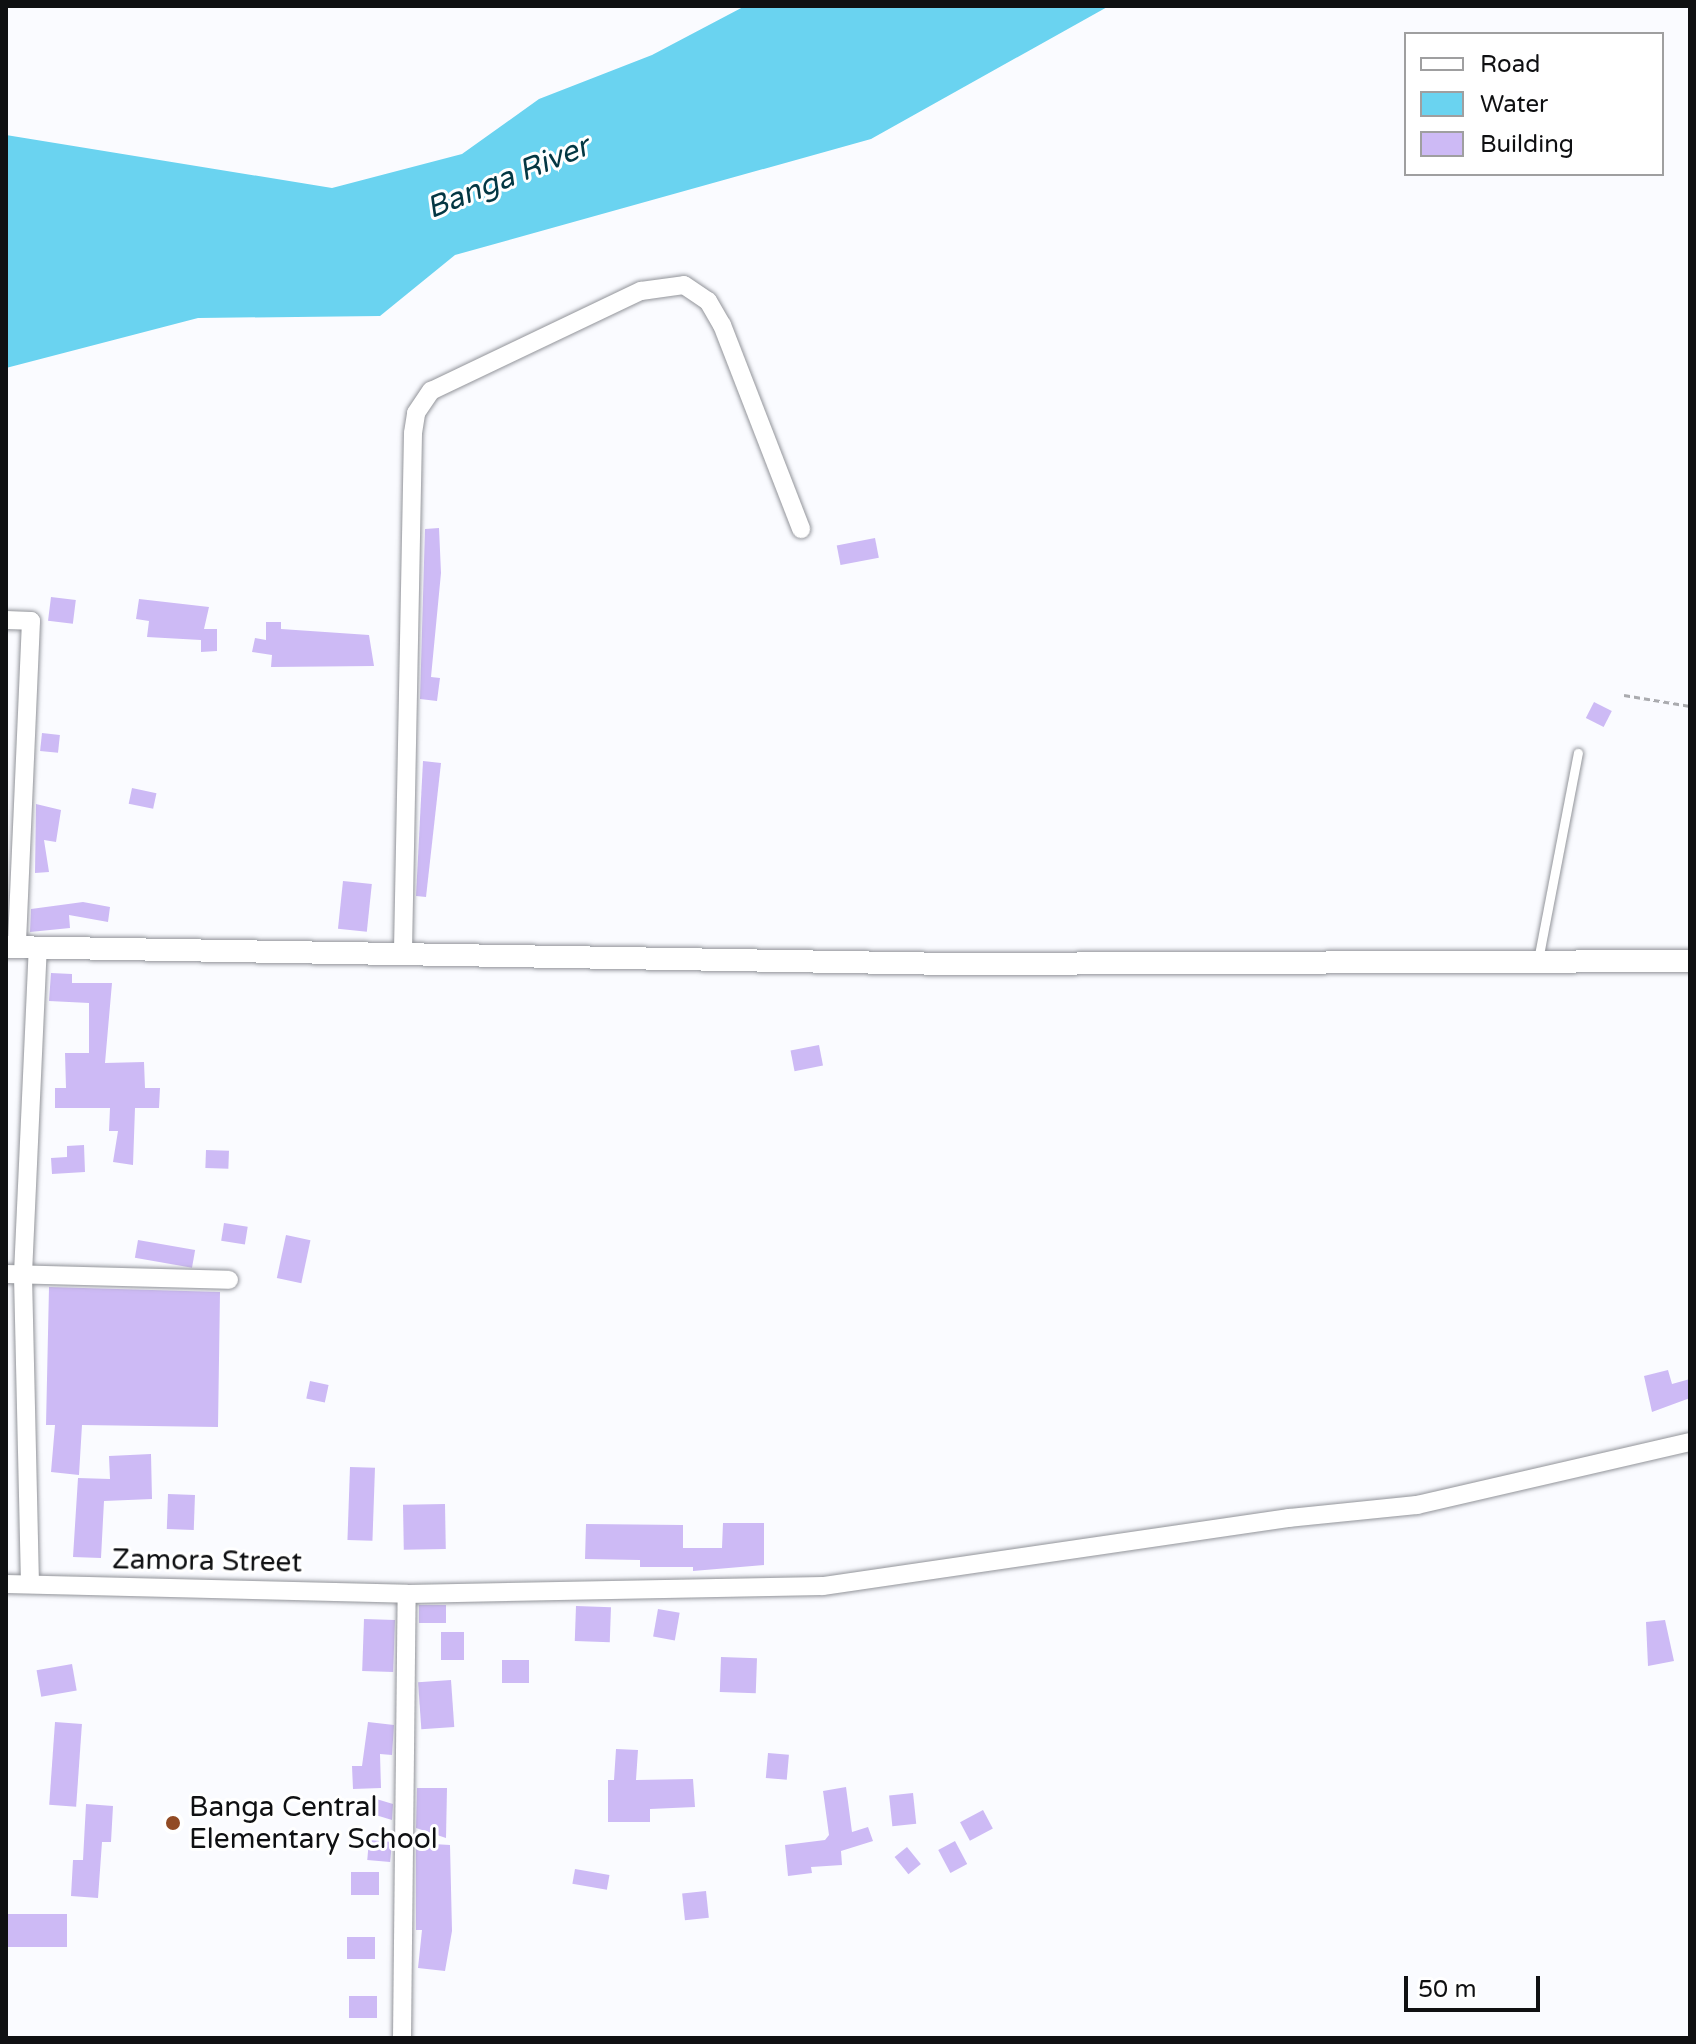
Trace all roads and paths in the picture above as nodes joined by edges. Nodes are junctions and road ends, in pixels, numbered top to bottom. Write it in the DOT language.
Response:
graph roads {
  1 [pos="801,529"];
  2 [pos="6,620"];
  3 [pos="1624,695"];
  4 [pos="1690,706"];
  5 [pos="1578,753"];
  6 [pos="20,947"];
  7 [pos="403,950"];
  8 [pos="1538,960"];
  9 [pos="1690,961"];
  10 [pos="15,1274"];
  11 [pos="229,1280"];
  12 [pos="1690,1442"];
  13 [pos="6,1584"];
  14 [pos="30,1584"];
  15 [pos="407,1594"];
  16 [pos="402,2038"];
  1 -- 7 [label="street"];
  2 -- 6 [label="street"];
  3 -- 4 [label="path"];
  5 -- 8 [label="lane"];
  6 -- 7 [label="street"];
  6 -- 10 [label="street"];
  7 -- 8 [label="street"];
  8 -- 9 [label="street"];
  10 -- 11 [label="street"];
  10 -- 14 [label="street"];
  12 -- 15 [label="street, Zamora Street"];
  13 -- 14 [label="street, Zamora Street"];
  14 -- 15 [label="street, Zamora Street"];
  15 -- 16 [label="street"];
}
